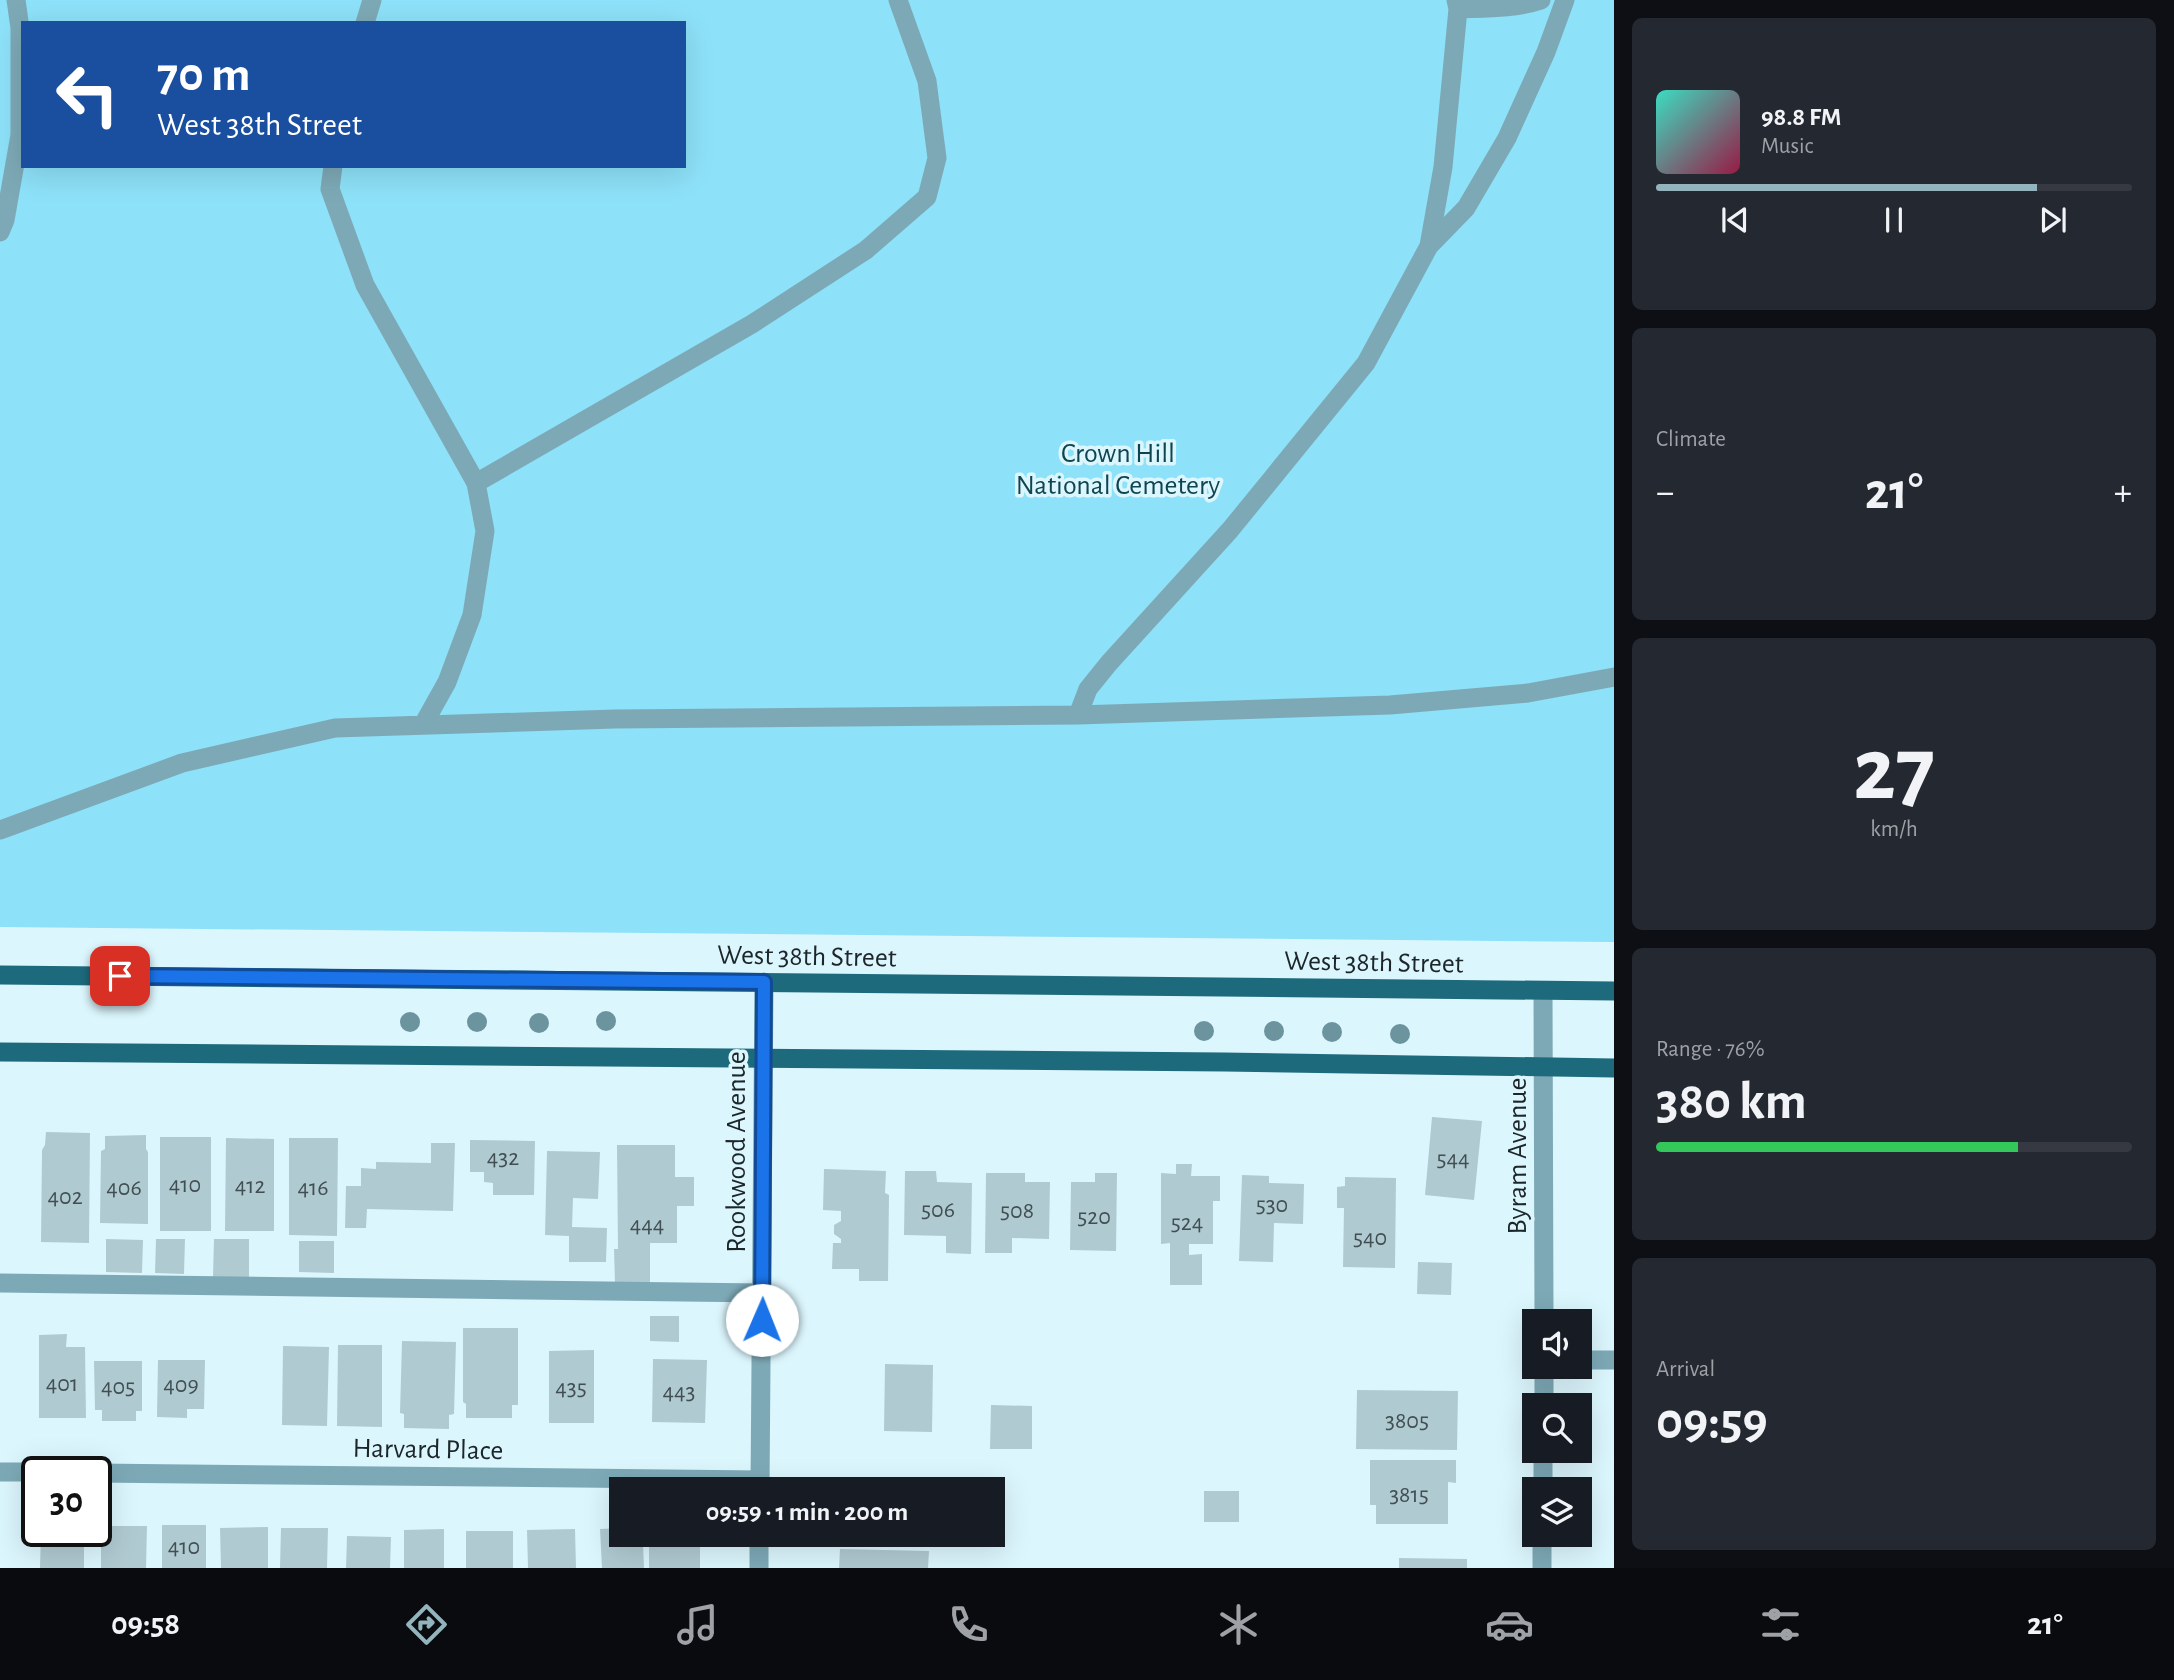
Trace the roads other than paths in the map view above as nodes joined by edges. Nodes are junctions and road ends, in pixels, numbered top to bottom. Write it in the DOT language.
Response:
graph roads {
  1 [pos="16,0"];
  2 [pos="372,0"];
  3 [pos="898,0"];
  4 [pos="1541,0"];
  5 [pos="1565,0"];
  6 [pos="1457,4"];
  7 [pos="366,21"];
  8 [pos="333,168"];
  9 [pos="0,232"];
  10 [pos="1429,246"];
  11 [pos="475,483"];
  12 [pos="1614,677"];
  13 [pos="1077,715"];
  14 [pos="423,725"];
  15 [pos="0,830"];
  16 [pos="0,975"];
  17 [pos="764,982"];
  18 [pos="1543,991"];
  19 [pos="1614,991"];
  20 [pos="0,1052"];
  21 [pos="763,1059"];
  22 [pos="1544,1068"];
  23 [pos="1614,1068"];
  24 [pos="0,1283"];
  25 [pos="762,1293"];
  26 [pos="1544,1309"];
  27 [pos="1592,1360"];
  28 [pos="1614,1360"];
  29 [pos="0,1472"];
  30 [pos="21,1472"];
  31 [pos="112,1473"];
  32 [pos="760,1477"];
  33 [pos="609,1482"];
  34 [pos="759,1547"];
  35 [pos="1542,1547"];
  36 [pos="759,1568"];
  37 [pos="1542,1568"];
  1 -- 9 [label="street"];
  2 -- 7 [label="street"];
  3 -- 11 [label="street"];
  4 -- 6 [label="street"];
  5 -- 10 [label="street"];
  6 -- 10 [label="street"];
  8 -- 11 [label="street"];
  10 -- 13 [label="street"];
  11 -- 14 [label="street"];
  12 -- 13 [label="street"];
  13 -- 14 [label="street"];
  14 -- 15 [label="street"];
  16 -- 17 [label="main road, West 38th Street"];
  17 -- 18 [label="main road, West 38th Street"];
  17 -- 21 [label="street, Rookwood Avenue"];
  18 -- 19 [label="main road, West 38th Street"];
  18 -- 22 [label="street, Byram Avenue"];
  20 -- 21 [label="main road"];
  21 -- 22 [label="main road"];
  21 -- 25 [label="street, Rookwood Avenue"];
  22 -- 23 [label="main road"];
  22 -- 26 [label="street, Byram Avenue"];
  24 -- 25 [label="street"];
  25 -- 32 [label="street, Rookwood Avenue"];
  27 -- 28 [label="street"];
  29 -- 30 [label="street"];
  31 -- 33 [label="street, Harvard Place"];
  34 -- 36 [label="street"];
  35 -- 37 [label="street"];
}
